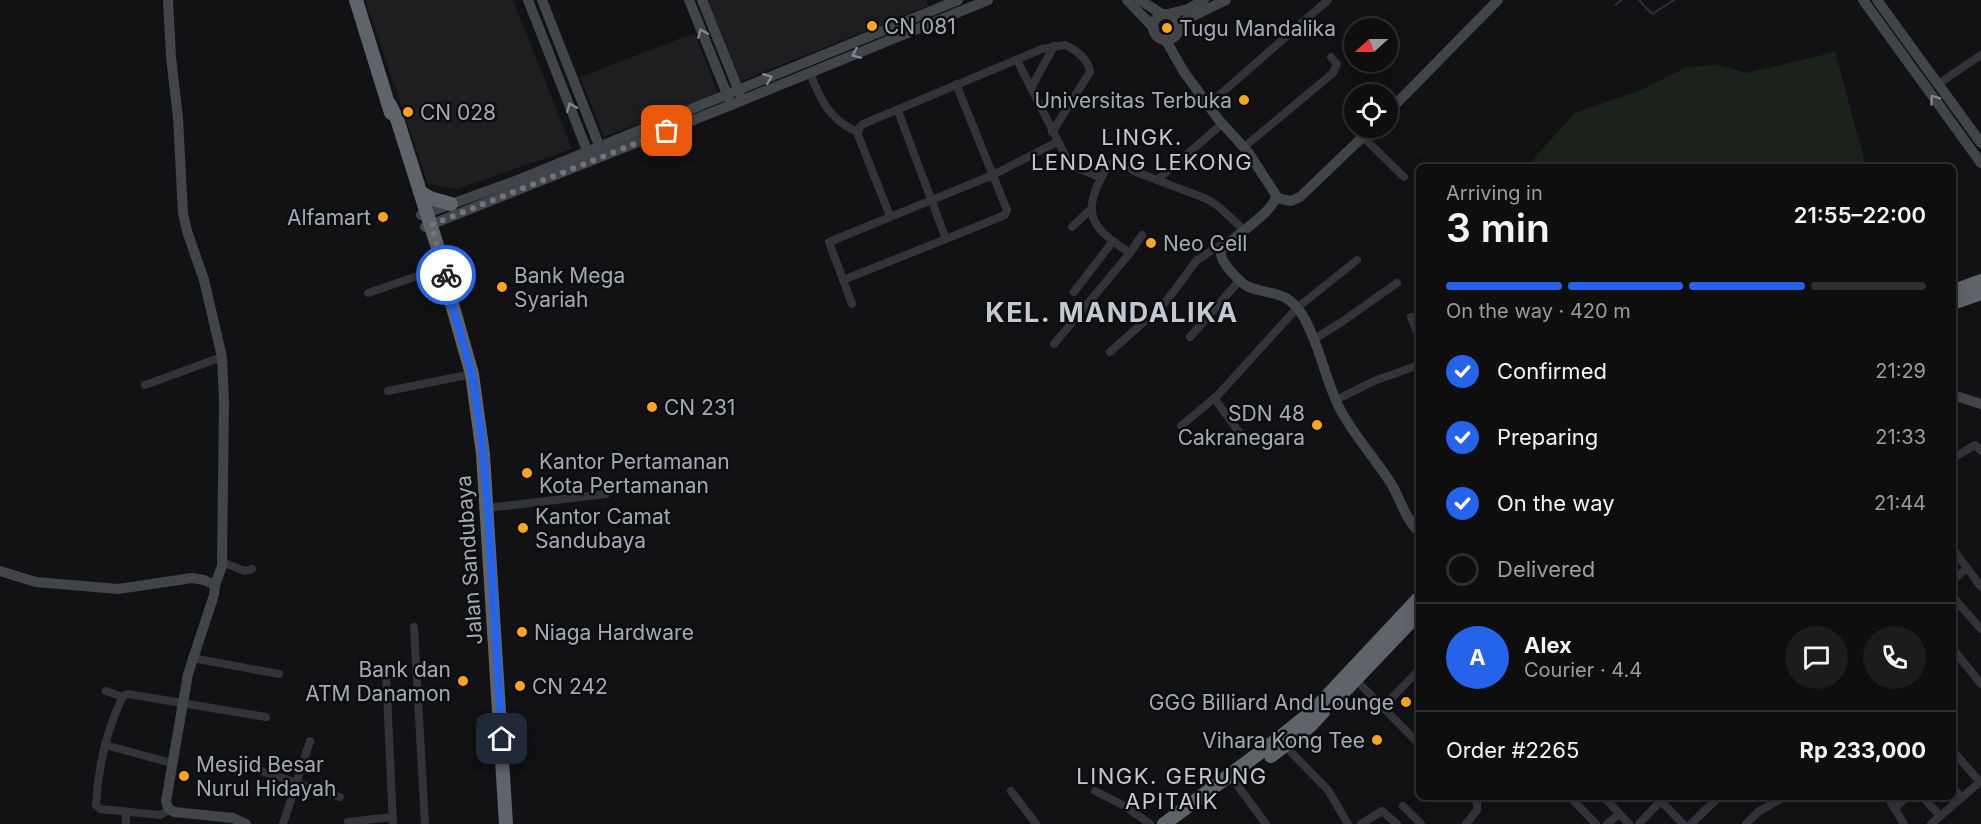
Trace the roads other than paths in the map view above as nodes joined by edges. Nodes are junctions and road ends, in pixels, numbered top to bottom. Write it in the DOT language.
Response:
graph roads {
  1 [pos="168,0"];
  2 [pos="356,0"];
  3 [pos="528,0"];
  4 [pos="542,0"];
  5 [pos="689,0"];
  6 [pos="702,0"];
  7 [pos="958,0"];
  8 [pos="988,0"];
  9 [pos="1127,0"];
  10 [pos="1140,0"];
  11 [pos="1204,0"];
  12 [pos="1226,0"];
  13 [pos="1328,0"];
  14 [pos="1498,0"];
  15 [pos="1863,0"];
  16 [pos="1877,0"];
  17 [pos="1165,14"];
  18 [pos="1880,14"];
  19 [pos="924,19"];
  20 [pos="1179,26"];
  21 [pos="1154,28"];
  22 [pos="1165,39"];
  23 [pos="1054,46"];
  24 [pos="1331,57"];
  25 [pos="1980,57"];
  26 [pos="1017,60"];
  27 [pos="810,73"];
  28 [pos="956,84"];
  29 [pos="1938,84"];
  30 [pos="1031,88"];
  31 [pos="740,95"];
  32 [pos="729,100"];
  33 [pos="1398,102"];
  34 [pos="390,105"];
  35 [pos="1208,105"];
  36 [pos="898,111"];
  37 [pos="1965,121"];
  38 [pos="1222,124"];
  39 [pos="1956,129"];
  40 [pos="858,132"];
  41 [pos="1052,132"];
  42 [pos="1362,138"];
  43 [pos="1364,138"];
  44 [pos="1057,142"];
  45 [pos="1981,143"];
  46 [pos="1243,148"];
  47 [pos="601,152"];
  48 [pos="590,156"];
  49 [pos="1981,163"];
  50 [pos="993,175"];
  51 [pos="1097,176"];
  52 [pos="1404,177"];
  53 [pos="1157,180"];
  54 [pos="420,192"];
  55 [pos="1276,198"];
  56 [pos="931,200"];
  57 [pos="451,204"];
  58 [pos="1092,209"];
  59 [pos="890,216"];
  60 [pos="426,220"];
  61 [pos="1072,227"];
  62 [pos="1245,231"];
  63 [pos="1142,235"];
  64 [pos="946,239"];
  65 [pos="1113,241"];
  66 [pos="1226,245"];
  67 [pos="1130,253"];
  68 [pos="1358,260"];
  69 [pos="438,269"];
  70 [pos="843,280"];
  71 [pos="1239,281"];
  72 [pos="1981,281"];
  73 [pos="1397,283"];
  74 [pos="1956,290"];
  75 [pos="1074,292"];
  76 [pos="1981,293"];
  77 [pos="368,294"];
  78 [pos="450,297"];
  79 [pos="1956,302"];
  80 [pos="852,304"];
  81 [pos="1297,308"];
  82 [pos="1411,317"];
  83 [pos="1416,330"];
  84 [pos="1190,337"];
  85 [pos="1313,340"];
  86 [pos="1054,344"];
  87 [pos="1110,352"];
  88 [pos="222,357"];
  89 [pos="1416,366"];
  90 [pos="472,374"];
  91 [pos="145,385"];
  92 [pos="388,391"];
  93 [pos="1956,396"];
  94 [pos="1214,398"];
  95 [pos="1336,400"];
  96 [pos="1981,404"];
  97 [pos="1181,426"];
  98 [pos="1245,440"];
  99 [pos="1981,450"];
  100 [pos="1956,456"];
  101 [pos="606,494"];
  102 [pos="488,508"];
  103 [pos="1416,528"];
  104 [pos="1956,553"];
  105 [pos="222,562"];
  106 [pos="1967,568"];
  107 [pos="252,569"];
  108 [pos="0,571"];
  109 [pos="1956,577"];
  110 [pos="215,585"];
  111 [pos="1981,587"];
  112 [pos="1956,600"];
  113 [pos="1416,604"];
  114 [pos="1408,619"];
  115 [pos="414,627"];
  116 [pos="1981,629"];
  117 [pos="1956,653"];
  118 [pos="192,658"];
  119 [pos="386,672"];
  120 [pos="1416,673"];
  121 [pos="279,674"];
  122 [pos="1352,676"];
  123 [pos="1981,684"];
  124 [pos="106,691"];
  125 [pos="123,697"];
  126 [pos="183,702"];
  127 [pos="1383,707"];
  128 [pos="266,717"];
  129 [pos="310,741"];
  130 [pos="1416,741"];
  131 [pos="105,745"];
  132 [pos="1285,746"];
  133 [pos="1956,754"];
  134 [pos="247,760"];
  135 [pos="168,762"];
  136 [pos="297,781"];
  137 [pos="1980,781"];
  138 [pos="1235,782"];
  139 [pos="1011,791"];
  140 [pos="1095,791"];
  141 [pos="1956,791"];
  142 [pos="340,797"];
  143 [pos="1961,797"];
  144 [pos="1475,800"];
  145 [pos="1573,800"];
  146 [pos="1606,800"];
  147 [pos="1662,800"];
  148 [pos="1664,800"];
  149 [pos="1716,800"];
  150 [pos="1769,800"];
  151 [pos="1779,800"];
  152 [pos="1890,800"];
  153 [pos="1903,800"];
  154 [pos="1926,800"];
  155 [pos="1403,806"];
  156 [pos="1768,806"];
  157 [pos="1895,809"];
  158 [pos="169,810"];
  159 [pos="126,812"];
  160 [pos="1618,815"];
  161 [pos="1940,816"];
  162 [pos="393,820"];
  163 [pos="348,822"];
  164 [pos="126,824"];
  165 [pos="246,824"];
  166 [pos="283,824"];
  167 [pos="425,824"];
  168 [pos="506,824"];
  169 [pos="1036,824"];
  170 [pos="1150,824"];
  171 [pos="1164,824"];
  172 [pos="1178,824"];
  173 [pos="1266,824"];
  174 [pos="1348,824"];
  175 [pos="1361,824"];
  176 [pos="1397,824"];
  177 [pos="1421,824"];
  178 [pos="1466,824"];
  179 [pos="1596,824"];
  180 [pos="1607,824"];
  181 [pos="1629,824"];
  182 [pos="1639,824"];
  183 [pos="1683,824"];
  184 [pos="1691,824"];
  185 [pos="1746,824"];
  186 [pos="1904,824"];
  187 [pos="1931,824"];
  1 -- 88 [label="main road"];
  2 -- 34 [label="highway, Jalan Sandubaya"];
  48 -- 3 [label="main road, one-way"];
  4 -- 47 [label="main road"];
  32 -- 5 [label="main road, one-way"];
  6 -- 31 [label="main road"];
  7 -- 19 [label="main road"];
  8 -- 19 [label="main road"];
  9 -- 21 [label="main road"];
  10 -- 17 [label="main road"];
  11 -- 17 [label="main road"];
  12 -- 20 [label="main road"];
  13 -- 35 [label="street"];
  14 -- 33 [label="main road"];
  15 -- 18 [label="main road"];
  16 -- 18 [label="main road"];
  17 -- 20 [label="main road"];
  17 -- 21 [label="main road"];
  18 -- 29 [label="main road"];
  39 -- 18 [label="main road, one-way"];
  19 -- 27 [label="main road, one-way"];
  31 -- 19 [label="main road, one-way"];
  20 -- 22 [label="main road"];
  21 -- 22 [label="main road"];
  22 -- 35 [label="main road"];
  23 -- 26 [label="street"];
  23 -- 30 [label="street"];
  23 -- 41 [label="street"];
  24 -- 46 [label="street"];
  25 -- 29 [label="street"];
  26 -- 28 [label="street"];
  26 -- 30 [label="street"];
  27 -- 31 [label="main road"];
  27 -- 40 [label="street"];
  28 -- 36 [label="street"];
  28 -- 50 [label="street"];
  29 -- 37 [label="main road"];
  30 -- 41 [label="street"];
  31 -- 32 [label="main road"];
  32 -- 47 [label="main road"];
  34 -- 54 [label="highway, Jalan Sandubaya"];
  34 -- 60 [label="highway, Jalan Sandubaya"];
  35 -- 38 [label="main road"];
  36 -- 40 [label="street"];
  36 -- 56 [label="street"];
  37 -- 39 [label="main road"];
  37 -- 45 [label="main road"];
  38 -- 46 [label="main road"];
  38 -- 53 [label="street"];
  39 -- 49 [label="main road"];
  40 -- 59 [label="street"];
  41 -- 44 [label="street"];
  42 -- 55 [label="main road"];
  43 -- 52 [label="street"];
  44 -- 50 [label="street"];
  44 -- 51 [label="street"];
  46 -- 55 [label="main road"];
  47 -- 48 [label="main road"];
  48 -- 57 [label="main road"];
  48 -- 60 [label="main road"];
  50 -- 56 [label="street"];
  50 -- 64 [label="street"];
  53 -- 58 [label="street"];
  53 -- 62 [label="street"];
  54 -- 57 [label="highway"];
  54 -- 60 [label="highway, Jalan Sandubaya"];
  55 -- 62 [label="main road"];
  56 -- 59 [label="street"];
  56 -- 64 [label="street"];
  57 -- 60 [label="main road"];
  58 -- 61 [label="street"];
  58 -- 65 [label="street"];
  59 -- 70 [label="street"];
  60 -- 69 [label="highway, Jalan Sandubaya"];
  60 -- 78 [label="highway, Jalan Sandubaya"];
  62 -- 66 [label="main road"];
  63 -- 67 [label="street"];
  64 -- 70 [label="street"];
  65 -- 67 [label="street"];
  65 -- 75 [label="street"];
  66 -- 71 [label="main road"];
  66 -- 87 [label="street"];
  67 -- 86 [label="street"];
  68 -- 81 [label="street"];
  69 -- 77 [label="street"];
  69 -- 78 [label="highway, Jalan Sandubaya"];
  70 -- 80 [label="street"];
  71 -- 81 [label="main road"];
  71 -- 84 [label="street"];
  72 -- 74 [label="highway"];
  73 -- 85 [label="street"];
  76 -- 79 [label="highway"];
  78 -- 90 [label="highway, Jalan Sandubaya"];
  81 -- 85 [label="main road"];
  81 -- 94 [label="street"];
  82 -- 83 [label="street"];
  85 -- 95 [label="main road"];
  88 -- 91 [label="street"];
  88 -- 105 [label="main road"];
  89 -- 95 [label="street"];
  90 -- 92 [label="street"];
  90 -- 102 [label="highway, Jalan Sandubaya"];
  93 -- 96 [label="main road"];
  94 -- 97 [label="street"];
  94 -- 98 [label="street"];
  95 -- 103 [label="main road"];
  99 -- 100 [label="street"];
  101 -- 102 [label="street"];
  102 -- 168 [label="highway, Jalan Sandubaya"];
  104 -- 106 [label="street"];
  105 -- 107 [label="street"];
  105 -- 110 [label="main road"];
  106 -- 109 [label="street"];
  106 -- 111 [label="street"];
  108 -- 110 [label="main road"];
  110 -- 118 [label="main road"];
  112 -- 116 [label="street"];
  113 -- 114 [label="highway"];
  114 -- 122 [label="highway"];
  115 -- 167 [label="street"];
  117 -- 123 [label="street"];
  118 -- 121 [label="street"];
  118 -- 126 [label="main road"];
  119 -- 162 [label="street"];
  120 -- 127 [label="street"];
  122 -- 127 [label="street"];
  122 -- 132 [label="highway"];
  122 -- 171 [label="highway"];
  124 -- 125 [label="street"];
  125 -- 126 [label="street"];
  125 -- 131 [label="street"];
  126 -- 128 [label="street"];
  126 -- 158 [label="main road"];
  127 -- 130 [label="street"];
  129 -- 136 [label="street"];
  131 -- 135 [label="street"];
  131 -- 159 [label="street"];
  132 -- 138 [label="highway"];
  132 -- 174 [label="street"];
  133 -- 137 [label="street"];
  134 -- 136 [label="street"];
  136 -- 142 [label="street"];
  136 -- 166 [label="street"];
  137 -- 143 [label="street"];
  138 -- 172 [label="highway"];
  138 -- 173 [label="street"];
  139 -- 169 [label="street"];
  140 -- 170 [label="street"];
  141 -- 143 [label="street"];
  143 -- 161 [label="street"];
  144 -- 178 [label="street"];
  145 -- 179 [label="street"];
  146 -- 160 [label="street"];
  147 -- 182 [label="street"];
  148 -- 183 [label="street"];
  149 -- 184 [label="street"];
  150 -- 156 [label="street"];
  151 -- 156 [label="street"];
  152 -- 157 [label="street"];
  153 -- 157 [label="street"];
  154 -- 161 [label="street"];
  155 -- 177 [label="street"];
  156 -- 185 [label="street"];
  157 -- 186 [label="street"];
  158 -- 159 [label="street"];
  158 -- 165 [label="main road"];
  159 -- 164 [label="street"];
  160 -- 180 [label="street"];
  160 -- 181 [label="street"];
  161 -- 187 [label="street"];
  162 -- 163 [label="street"];
  175 -- 176 [label="street"];
}
